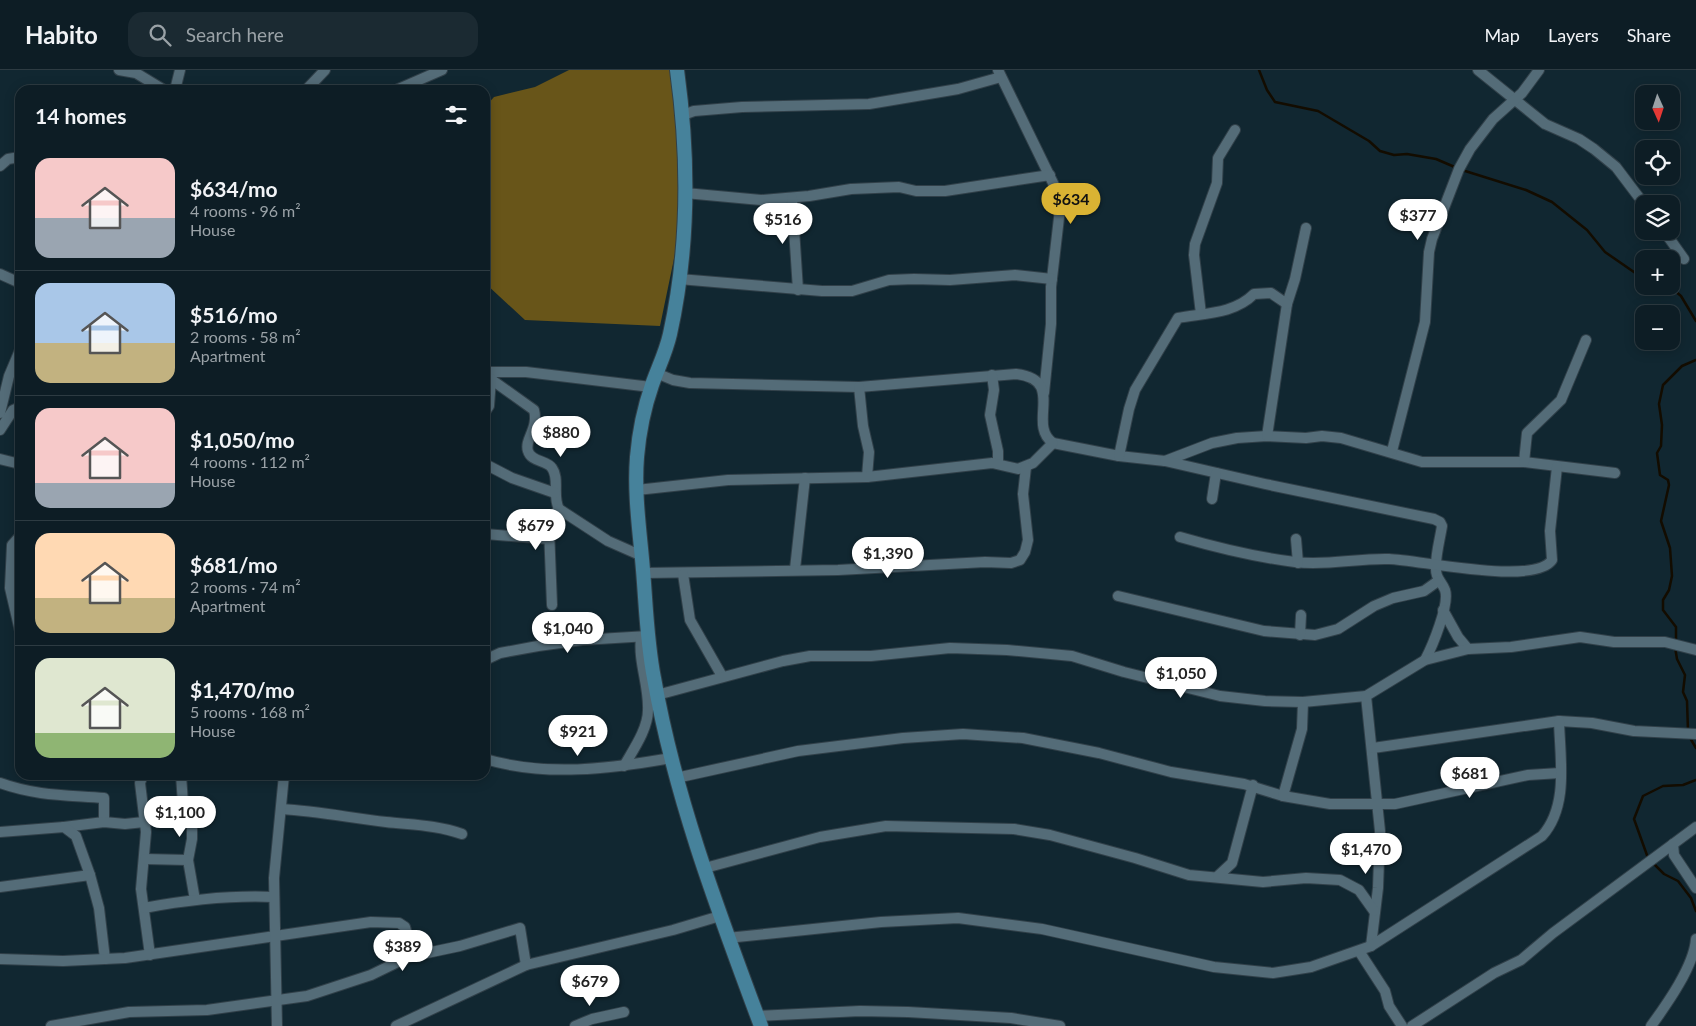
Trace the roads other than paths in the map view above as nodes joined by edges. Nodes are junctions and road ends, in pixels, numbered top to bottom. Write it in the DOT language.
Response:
graph roads {
  1 [pos="119,70"];
  2 [pos="180,70"];
  3 [pos="325,70"];
  4 [pos="677,70"];
  5 [pos="1478,70"];
  6 [pos="1539,70"];
  7 [pos="440,71"];
  8 [pos="1000,74"];
  9 [pos="156,85"];
  10 [pos="176,85"];
  11 [pos="311,85"];
  12 [pos="408,85"];
  13 [pos="1516,98"];
  14 [pos="683,115"];
  15 [pos="1235,130"];
  16 [pos="1050,175"];
  17 [pos="685,193"];
  18 [pos="1637,195"];
  19 [pos="792,198"];
  20 [pos="1306,228"];
  21 [pos="1670,240"];
  22 [pos="1684,259"];
  23 [pos="0,274"];
  24 [pos="679,279"];
  25 [pos="1052,279"];
  26 [pos="15,281"];
  27 [pos="798,290"];
  28 [pos="1286,304"];
  29 [pos="1201,314"];
  30 [pos="1586,340"];
  31 [pos="15,363"];
  32 [pos="656,373"];
  33 [pos="992,375"];
  34 [pos="490,376"];
  35 [pos="490,378"];
  36 [pos="651,387"];
  37 [pos="859,387"];
  38 [pos="1044,397"];
  39 [pos="1,401"];
  40 [pos="15,409"];
  41 [pos="0,413"];
  42 [pos="0,430"];
  43 [pos="1267,436"];
  44 [pos="1053,443"];
  45 [pos="1392,451"];
  46 [pos="1119,456"];
  47 [pos="0,459"];
  48 [pos="1165,461"];
  49 [pos="1524,462"];
  50 [pos="15,463"];
  51 [pos="998,463"];
  52 [pos="490,467"];
  53 [pos="1026,467"];
  54 [pos="1557,467"];
  55 [pos="1216,473"];
  56 [pos="1615,473"];
  57 [pos="867,477"];
  58 [pos="805,478"];
  59 [pos="637,490"];
  60 [pos="554,493"];
  61 [pos="1212,499"];
  62 [pos="560,509"];
  63 [pos="490,534"];
  64 [pos="1180,538"];
  65 [pos="548,539"];
  66 [pos="1296,539"];
  67 [pos="15,542"];
  68 [pos="642,556"];
  69 [pos="1298,563"];
  70 [pos="1436,565"];
  71 [pos="795,569"];
  72 [pos="644,573"];
  73 [pos="683,574"];
  74 [pos="1438,581"];
  75 [pos="1118,596"];
  76 [pos="552,605"];
  77 [pos="15,606"];
  78 [pos="1443,610"];
  79 [pos="1301,614"];
  80 [pos="1300,635"];
  81 [pos="645,636"];
  82 [pos="1468,649"];
  83 [pos="1696,650"];
  84 [pos="490,658"];
  85 [pos="1425,660"];
  86 [pos="722,676"];
  87 [pos="657,695"];
  88 [pos="1366,696"];
  89 [pos="1303,702"];
  90 [pos="1559,721"];
  91 [pos="1696,734"];
  92 [pos="1373,748"];
  93 [pos="671,758"];
  94 [pos="490,761"];
  95 [pos="624,766"];
  96 [pos="1560,773"];
  97 [pos="676,778"];
  98 [pos="141,780"];
  99 [pos="181,780"];
  100 [pos="284,780"];
  101 [pos="0,783"];
  102 [pos="1253,785"];
  103 [pos="1283,796"];
  104 [pos="1379,805"];
  105 [pos="282,809"];
  106 [pos="184,818"];
  107 [pos="144,821"];
  108 [pos="104,822"];
  109 [pos="64,827"];
  110 [pos="1696,827"];
  111 [pos="0,832"];
  112 [pos="462,834"];
  113 [pos="1673,844"];
  114 [pos="145,859"];
  115 [pos="188,860"];
  116 [pos="705,868"];
  117 [pos="90,875"];
  118 [pos="1218,876"];
  119 [pos="0,887"];
  120 [pos="1696,888"];
  121 [pos="274,897"];
  122 [pos="195,900"];
  123 [pos="144,908"];
  124 [pos="1374,911"];
  125 [pos="720,916"];
  126 [pos="276,937"];
  127 [pos="727,938"];
  128 [pos="1696,939"];
  129 [pos="1371,946"];
  130 [pos="1359,951"];
  131 [pos="150,955"];
  132 [pos="413,956"];
  133 [pos="0,959"];
  134 [pos="105,959"];
  135 [pos="526,965"];
  136 [pos="276,998"];
  137 [pos="624,1012"];
  138 [pos="759,1021"];
  139 [pos="51,1026"];
  140 [pos="277,1026"];
  141 [pos="396,1026"];
  142 [pos="575,1026"];
  143 [pos="1060,1026"];
  144 [pos="1402,1026"];
  145 [pos="1412,1026"];
  146 [pos="1651,1026"];
  1 -- 9 [label="street"];
  2 -- 10 [label="street"];
  3 -- 11 [label="street"];
  4 -- 14 [label="street"];
  5 -- 13 [label="street"];
  6 -- 13 [label="street"];
  7 -- 12 [label="street"];
  8 -- 14 [label="street"];
  8 -- 16 [label="street"];
  13 -- 18 [label="street"];
  13 -- 45 [label="street"];
  14 -- 17 [label="street"];
  15 -- 29 [label="street"];
  16 -- 19 [label="street"];
  16 -- 25 [label="street"];
  17 -- 19 [label="street"];
  17 -- 24 [label="street"];
  19 -- 27 [label="street"];
  20 -- 28 [label="street"];
  21 -- 22 [label="street"];
  23 -- 26 [label="street"];
  24 -- 27 [label="street"];
  24 -- 32 [label="street"];
  25 -- 27 [label="street"];
  25 -- 38 [label="street"];
  28 -- 29 [label="street"];
  28 -- 43 [label="street"];
  29 -- 46 [label="street"];
  30 -- 49 [label="street"];
  31 -- 39 [label="street"];
  32 -- 36 [label="street"];
  32 -- 37 [label="street"];
  33 -- 37 [label="street"];
  33 -- 38 [label="street"];
  33 -- 51 [label="street"];
  34 -- 36 [label="street"];
  35 -- 60 [label="street"];
  36 -- 59 [label="street"];
  37 -- 57 [label="street"];
  38 -- 44 [label="street"];
  39 -- 41 [label="street"];
  40 -- 42 [label="street"];
  43 -- 45 [label="street"];
  43 -- 48 [label="street"];
  44 -- 46 [label="street"];
  44 -- 53 [label="street"];
  45 -- 49 [label="street"];
  46 -- 48 [label="street"];
  47 -- 50 [label="street"];
  48 -- 55 [label="street"];
  49 -- 54 [label="street"];
  51 -- 53 [label="street"];
  51 -- 57 [label="street"];
  52 -- 60 [label="street"];
  53 -- 71 [label="street"];
  54 -- 56 [label="street"];
  54 -- 70 [label="street"];
  55 -- 61 [label="street"];
  55 -- 70 [label="street"];
  57 -- 58 [label="street"];
  58 -- 59 [label="street"];
  58 -- 71 [label="street"];
  59 -- 68 [label="street"];
  60 -- 62 [label="street"];
  62 -- 65 [label="street"];
  62 -- 68 [label="street"];
  63 -- 65 [label="street"];
  64 -- 69 [label="street"];
  65 -- 76 [label="street"];
  66 -- 69 [label="street"];
  67 -- 77 [label="street"];
  68 -- 72 [label="street"];
  69 -- 70 [label="street"];
  70 -- 74 [label="street"];
  71 -- 73 [label="street"];
  72 -- 73 [label="street"];
  72 -- 81 [label="street"];
  73 -- 86 [label="street"];
  74 -- 78 [label="street"];
  74 -- 80 [label="street"];
  75 -- 80 [label="street"];
  78 -- 82 [label="street"];
  78 -- 85 [label="street"];
  79 -- 80 [label="street"];
  81 -- 84 [label="street"];
  81 -- 87 [label="street"];
  81 -- 95 [label="street"];
  82 -- 83 [label="street"];
  82 -- 85 [label="street"];
  85 -- 88 [label="street"];
  86 -- 87 [label="street"];
  86 -- 89 [label="street"];
  87 -- 93 [label="street"];
  88 -- 89 [label="street"];
  88 -- 92 [label="street"];
  89 -- 103 [label="street"];
  90 -- 91 [label="street"];
  90 -- 92 [label="street"];
  90 -- 96 [label="street"];
  92 -- 104 [label="street"];
  93 -- 95 [label="street"];
  93 -- 97 [label="street"];
  94 -- 95 [label="street"];
  96 -- 104 [label="street"];
  96 -- 129 [label="street"];
  97 -- 102 [label="street"];
  97 -- 116 [label="street"];
  98 -- 107 [label="street"];
  99 -- 106 [label="street"];
  100 -- 105 [label="street"];
  101 -- 108 [label="street"];
  102 -- 103 [label="street"];
  102 -- 118 [label="street"];
  103 -- 104 [label="street"];
  104 -- 124 [label="street"];
  105 -- 112 [label="street"];
  105 -- 121 [label="street"];
  106 -- 107 [label="street"];
  106 -- 115 [label="street"];
  107 -- 108 [label="street"];
  107 -- 114 [label="street"];
  108 -- 109 [label="street"];
  109 -- 111 [label="street"];
  109 -- 117 [label="street"];
  110 -- 113 [label="street"];
  113 -- 120 [label="street"];
  113 -- 145 [label="street"];
  114 -- 115 [label="street"];
  114 -- 123 [label="street"];
  115 -- 122 [label="street"];
  116 -- 118 [label="street"];
  116 -- 125 [label="street"];
  117 -- 119 [label="street"];
  117 -- 134 [label="street"];
  118 -- 124 [label="street"];
  121 -- 122 [label="street"];
  121 -- 126 [label="street"];
  122 -- 123 [label="street"];
  123 -- 131 [label="street"];
  124 -- 129 [label="street"];
  125 -- 127 [label="street"];
  125 -- 135 [label="street"];
  126 -- 131 [label="street"];
  126 -- 132 [label="street"];
  126 -- 136 [label="street"];
  127 -- 130 [label="street"];
  127 -- 138 [label="street"];
  128 -- 146 [label="street"];
  129 -- 130 [label="street"];
  130 -- 144 [label="street"];
  131 -- 134 [label="street"];
  132 -- 135 [label="street"];
  132 -- 136 [label="street"];
  133 -- 134 [label="street"];
  135 -- 141 [label="street"];
  136 -- 139 [label="street"];
  136 -- 140 [label="street"];
  137 -- 142 [label="street"];
  138 -- 143 [label="street"];
}
